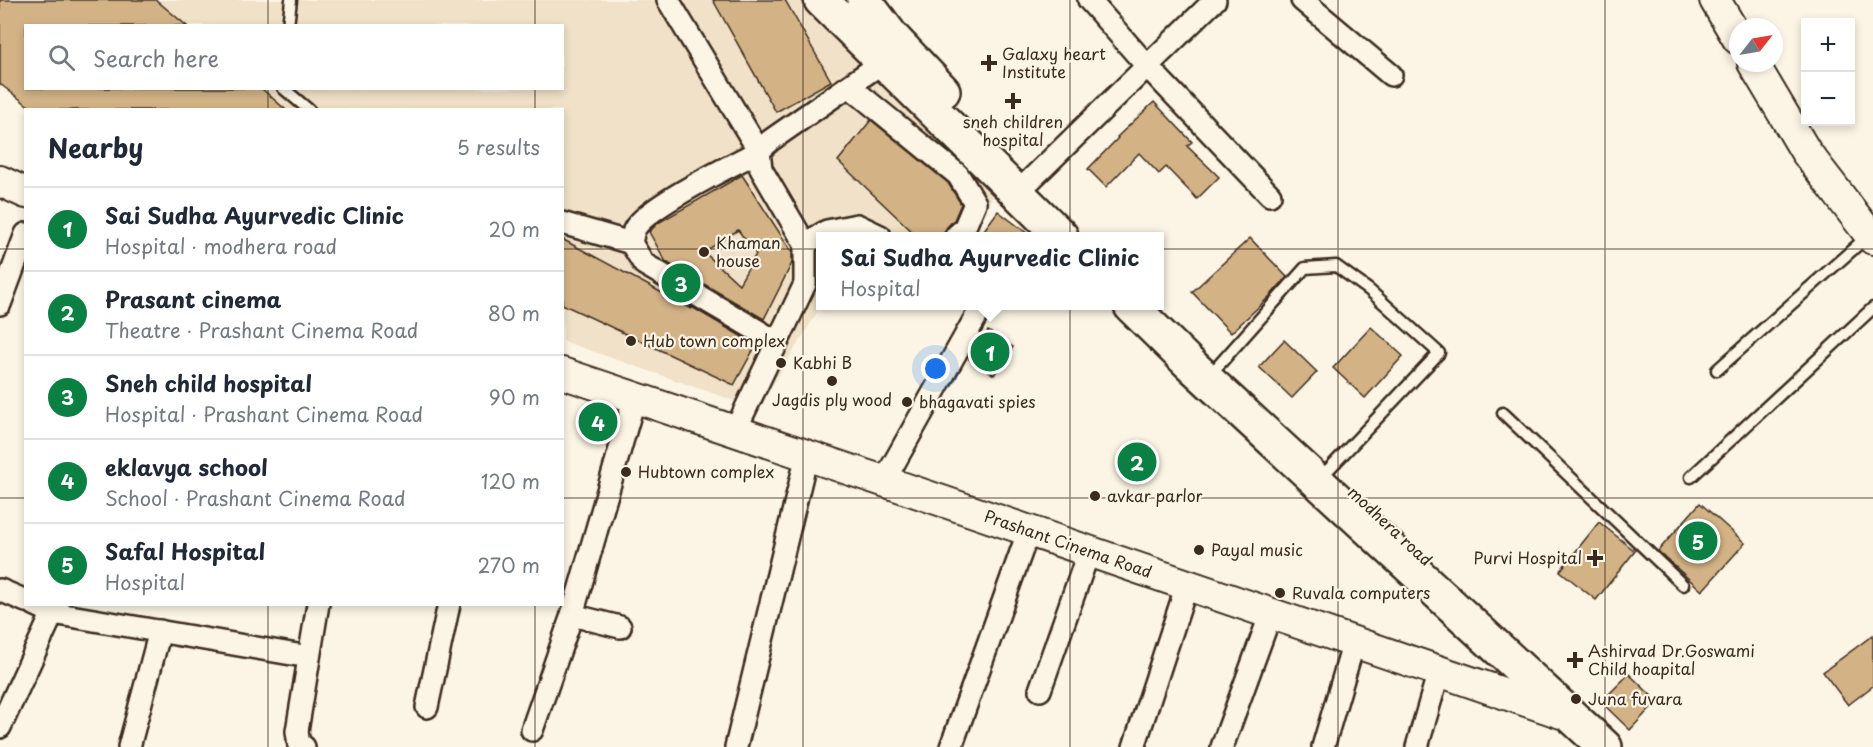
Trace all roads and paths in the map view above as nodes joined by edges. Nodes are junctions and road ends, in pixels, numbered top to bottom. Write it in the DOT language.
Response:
graph roads {
  1 [pos="291,0"];
  2 [pos="668,0"];
  3 [pos="821,0"];
  4 [pos="864,0"];
  5 [pos="1089,0"];
  6 [pos="1215,0"];
  7 [pos="1302,0"];
  8 [pos="1715,0"];
  9 [pos="288,24"];
  10 [pos="1729,24"];
  11 [pos="883,62"];
  12 [pos="1148,66"];
  13 [pos="1758,72"];
  14 [pos="1391,75"];
  15 [pos="849,86"];
  16 [pos="285,90"];
  17 [pos="307,108"];
  18 [pos="759,151"];
  19 [pos="0,180"];
  20 [pos="1023,187"];
  21 [pos="24,192"];
  22 [pos="1270,195"];
  23 [pos="564,224"];
  24 [pos="825,232"];
  25 [pos="870,232"];
  26 [pos="961,232"];
  27 [pos="1048,232"];
  28 [pos="1079,232"];
  29 [pos="1871,237"];
  30 [pos="816,238"];
  31 [pos="24,239"];
  32 [pos="631,243"];
  33 [pos="805,244"];
  34 [pos="0,304"];
  35 [pos="1873,308"];
  36 [pos="980,310"];
  37 [pos="1135,310"];
  38 [pos="1158,310"];
  39 [pos="777,342"];
  40 [pos="1218,366"];
  41 [pos="1717,370"];
  42 [pos="564,374"];
  43 [pos="635,397"];
  44 [pos="1503,413"];
  45 [pos="735,431"];
  46 [pos="807,455"];
  47 [pos="1329,469"];
  48 [pos="1691,477"];
  49 [pos="884,481"];
  50 [pos="1029,530"];
  51 [pos="1089,551"];
  52 [pos="1187,585"];
  53 [pos="1683,585"];
  54 [pos="0,590"];
  55 [pos="24,600"];
  56 [pos="318,606"];
  57 [pos="449,606"];
  58 [pos="48,607"];
  59 [pos="1270,613"];
  60 [pos="572,615"];
  61 [pos="620,627"];
  62 [pos="160,631"];
  63 [pos="1354,642"];
  64 [pos="309,657"];
  65 [pos="1439,671"];
  66 [pos="1040,690"];
  67 [pos="428,707"];
  68 [pos="1573,717"];
  69 [pos="0,727"];
  70 [pos="532,730"];
  71 [pos="129,747"];
  72 [pos="304,747"];
  73 [pos="736,747"];
  74 [pos="951,747"];
  75 [pos="1134,747"];
  76 [pos="1222,747"];
  77 [pos="1323,747"];
  78 [pos="1418,747"];
  79 [pos="1605,747"];
  80 [pos="1627,747"];
  1 -- 9 [label="lane"];
  2 -- 18 [label="street"];
  3 -- 11 [label="main road"];
  4 -- 20 [label="main road"];
  5 -- 12 [label="street"];
  6 -- 12 [label="street"];
  7 -- 14 [label="street"];
  8 -- 10 [label="street"];
  11 -- 15 [label="street"];
  11 -- 20 [label="main road"];
  12 -- 20 [label="street"];
  12 -- 22 [label="street"];
  13 -- 29 [label="street"];
  15 -- 18 [label="street"];
  15 -- 26 [label="street"];
  16 -- 17 [label="lane"];
  18 -- 32 [label="street"];
  18 -- 33 [label="street"];
  19 -- 21 [label="street"];
  20 -- 27 [label="main road"];
  20 -- 28 [label="main road"];
  23 -- 32 [label="street"];
  24 -- 25 [label="street"];
  29 -- 41 [label="lane"];
  30 -- 33 [label="street"];
  31 -- 34 [label="street"];
  32 -- 39 [label="street"];
  33 -- 39 [label="street"];
  35 -- 48 [label="lane"];
  36 -- 49 [label="street"];
  37 -- 68 [label="main road"];
  38 -- 40 [label="main road, modhera road"];
  39 -- 45 [label="street"];
  40 -- 47 [label="main road, modhera road"];
  40 -- 47 [label="lane"];
  42 -- 43 [label="street, Prashant Cinema Road"];
  43 -- 45 [label="street, Prashant Cinema Road"];
  43 -- 60 [label="street"];
  44 -- 53 [label="lane"];
  45 -- 46 [label="street, Prashant Cinema Road"];
  46 -- 49 [label="street, Prashant Cinema Road"];
  46 -- 73 [label="street"];
  47 -- 80 [label="main road, modhera road"];
  49 -- 50 [label="street, Prashant Cinema Road"];
  50 -- 51 [label="street, Prashant Cinema Road"];
  50 -- 74 [label="street"];
  51 -- 52 [label="street, Prashant Cinema Road"];
  51 -- 66 [label="street"];
  52 -- 59 [label="street, Prashant Cinema Road"];
  52 -- 75 [label="street"];
  54 -- 55 [label="street"];
  56 -- 64 [label="street"];
  57 -- 67 [label="street"];
  58 -- 62 [label="street"];
  58 -- 69 [label="street"];
  59 -- 63 [label="street, Prashant Cinema Road"];
  59 -- 76 [label="street"];
  60 -- 61 [label="street"];
  60 -- 70 [label="street"];
  62 -- 64 [label="street"];
  62 -- 71 [label="street"];
  63 -- 65 [label="street, Prashant Cinema Road"];
  63 -- 77 [label="street"];
  64 -- 72 [label="street"];
  65 -- 68 [label="street, Prashant Cinema Road"];
  65 -- 78 [label="street"];
  68 -- 79 [label="main road"];
}
